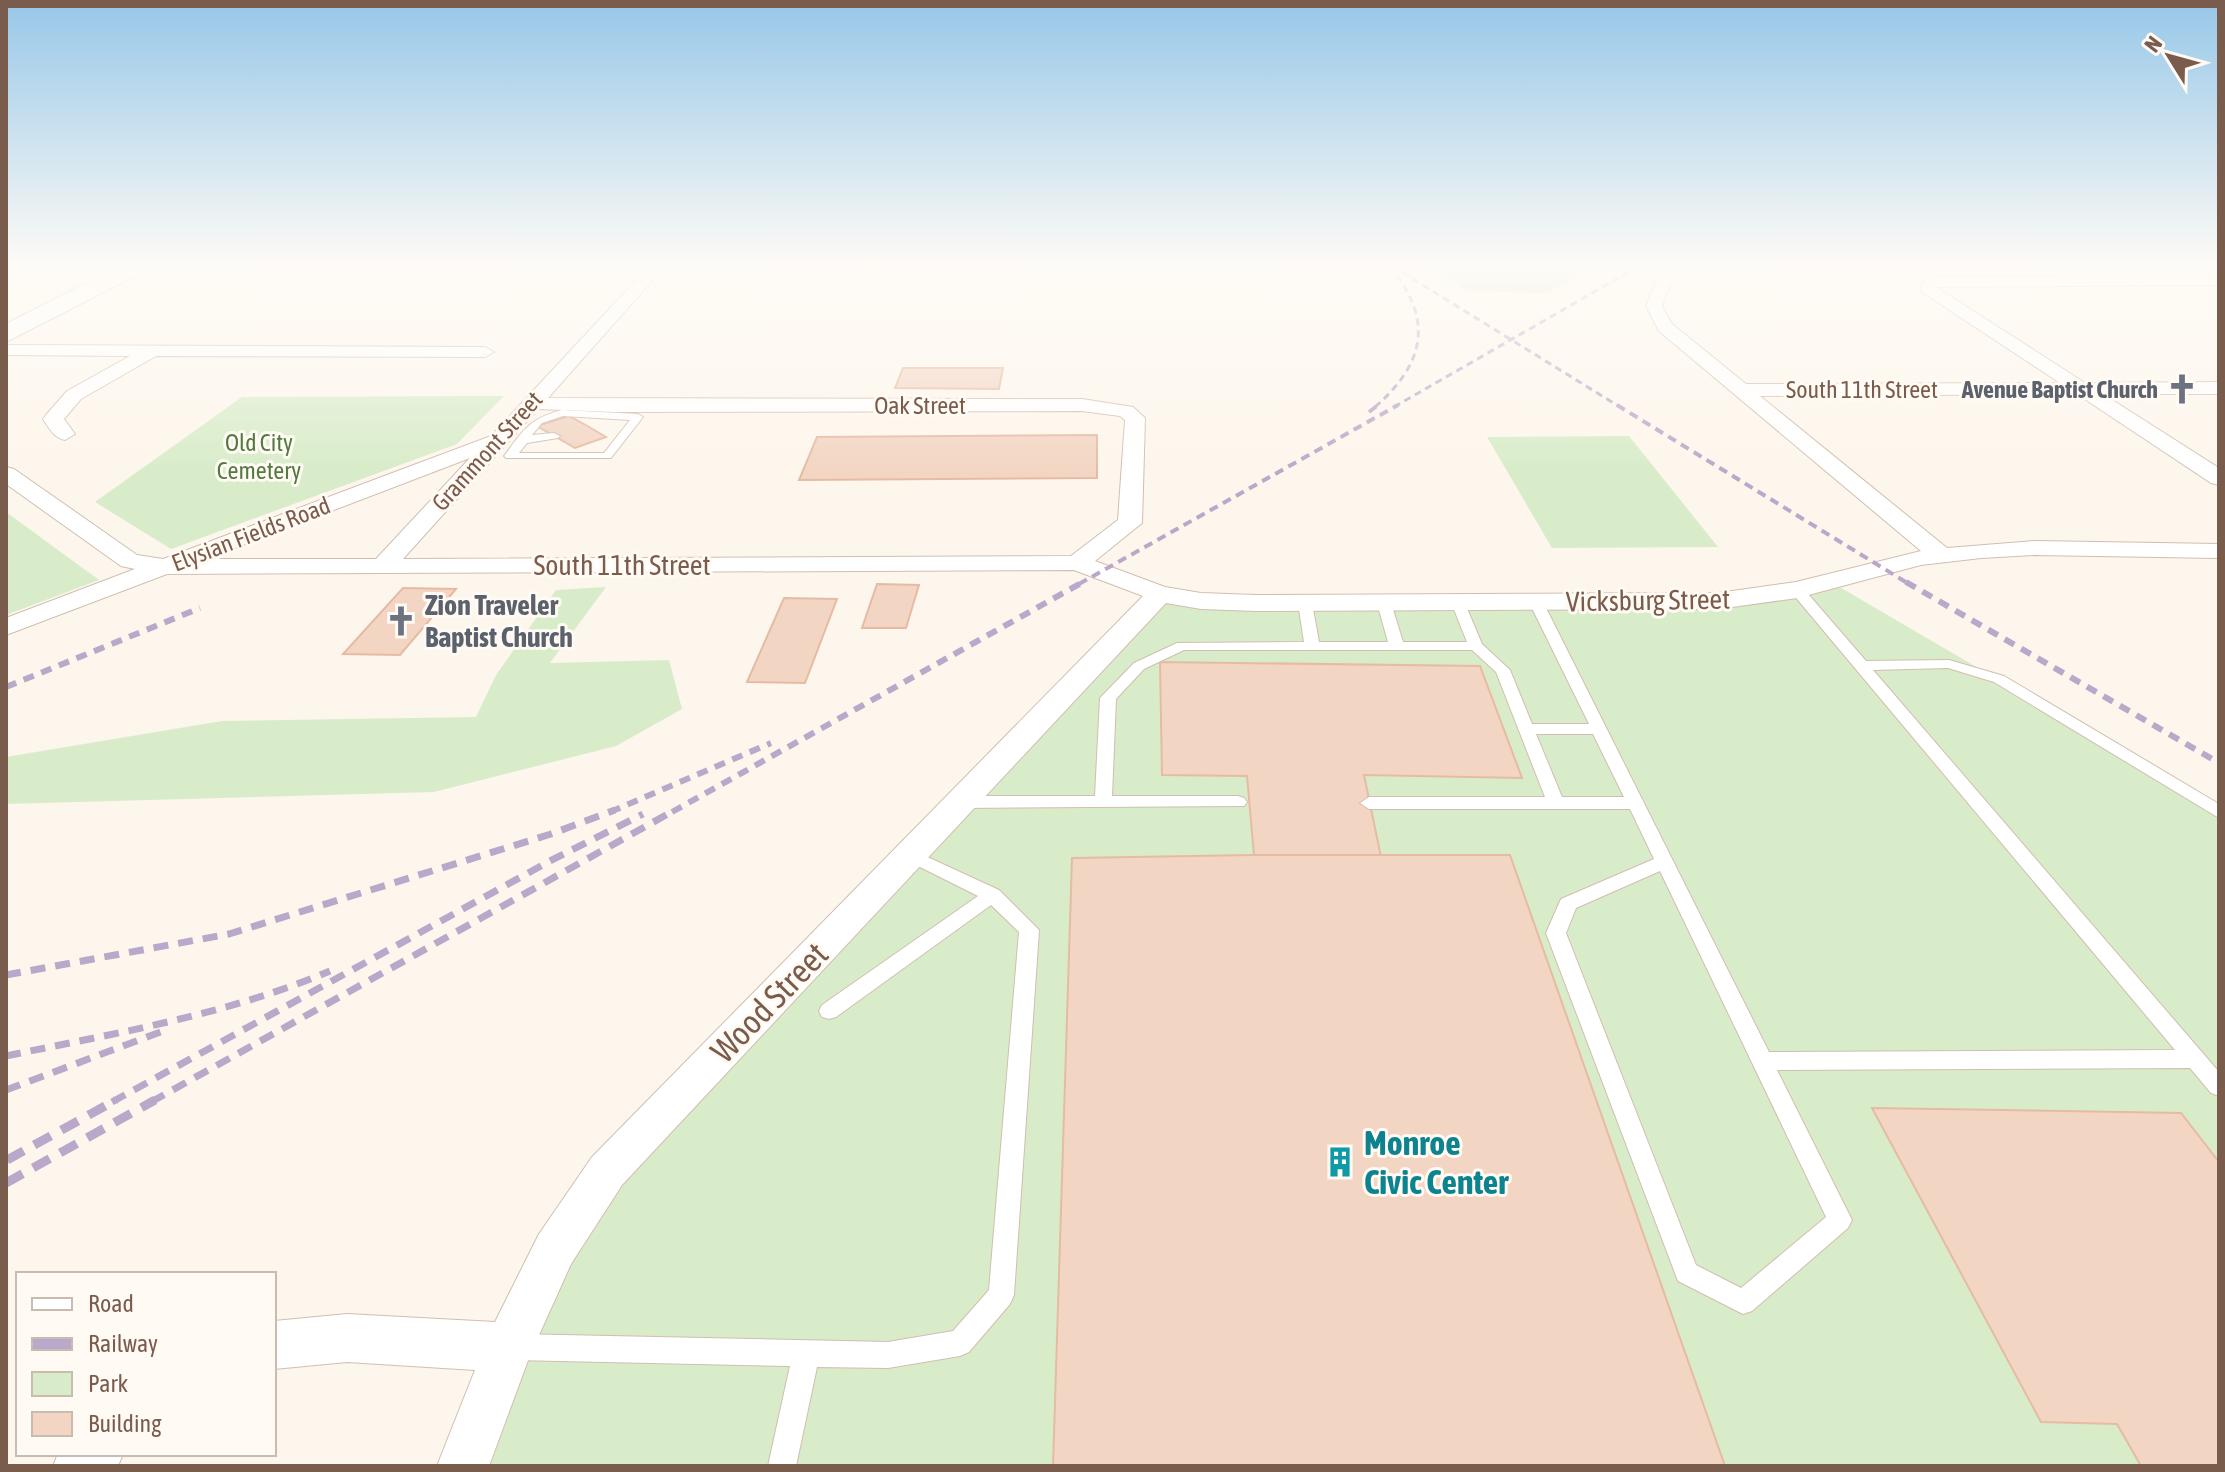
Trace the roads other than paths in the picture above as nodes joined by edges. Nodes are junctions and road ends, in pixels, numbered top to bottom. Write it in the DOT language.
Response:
graph roads {
  1 [pos="594,335"];
  2 [pos="1675,335"];
  3 [pos="1997,335"];
  4 [pos="6,350"];
  5 [pos="152,351"];
  6 [pos="485,352"];
  7 [pos="2077,388"];
  8 [pos="2219,388"];
  9 [pos="1745,390"];
  10 [pos="531,403"];
  11 [pos="610,411"];
  12 [pos="584,424"];
  13 [pos="65,434"];
  14 [pos="554,436"];
  15 [pos="522,440"];
  16 [pos="496,441"];
  17 [pos="6,474"];
  18 [pos="2219,478"];
  19 [pos="2219,551"];
  20 [pos="1941,555"];
  21 [pos="1077,563"];
  22 [pos="383,566"];
  23 [pos="167,567"];
  24 [pos="1797,590"];
  25 [pos="1160,594"];
  26 [pos="1458,602"];
  27 [pos="1536,602"];
  28 [pos="1305,603"];
  29 [pos="1384,603"];
  30 [pos="6,627"];
  31 [pos="1312,646"];
  32 [pos="1397,646"];
  33 [pos="1476,646"];
  34 [pos="1862,666"];
  35 [pos="1526,729"];
  36 [pos="1599,729"];
  37 [pos="961,802"];
  38 [pos="1103,802"];
  39 [pos="1238,802"];
  40 [pos="1369,803"];
  41 [pos="1556,803"];
  42 [pos="1635,803"];
  43 [pos="2219,812"];
  44 [pos="910,855"];
  45 [pos="1664,862"];
  46 [pos="992,895"];
  47 [pos="829,1011"];
  48 [pos="2196,1059"];
  49 [pos="1762,1061"];
  50 [pos="2219,1087"];
  51 [pos="276,1345"];
  52 [pos="508,1347"];
  53 [pos="806,1354"];
  54 [pos="463,1466"];
  55 [pos="782,1466"];
  1 -- 10 [label="street, Grammont Street"];
  2 -- 9 [label="street"];
  3 -- 7 [label="street"];
  4 -- 5 [label="street"];
  5 -- 6 [label="street"];
  5 -- 13 [label="street"];
  7 -- 8 [label="street, South 11th Street"];
  7 -- 9 [label="street, South 11th Street"];
  7 -- 18 [label="street"];
  9 -- 20 [label="street"];
  10 -- 11 [label="street, Oak Street"];
  10 -- 16 [label="street, Grammont Street"];
  11 -- 12 [label="lane"];
  11 -- 15 [label="lane"];
  11 -- 15 [label="lane"];
  11 -- 21 [label="street, Oak Street"];
  14 -- 15 [label="lane"];
  15 -- 16 [label="lane"];
  16 -- 22 [label="street, Grammont Street"];
  16 -- 23 [label="street, Elysian Fields Road"];
  17 -- 23 [label="street"];
  19 -- 20 [label="street, Vicksburg Street"];
  20 -- 24 [label="street, Vicksburg Street"];
  21 -- 22 [label="street, South 11th Street"];
  21 -- 25 [label="street, Vicksburg Street"];
  22 -- 23 [label="street, South 11th Street"];
  23 -- 30 [label="street, Elysian Fields Road"];
  24 -- 27 [label="street, Vicksburg Street"];
  24 -- 34 [label="lane"];
  25 -- 28 [label="street, Vicksburg Street"];
  25 -- 37 [label="street, Wood Street"];
  26 -- 27 [label="street, Vicksburg Street"];
  26 -- 29 [label="street, Vicksburg Street"];
  26 -- 33 [label="lane"];
  27 -- 36 [label="lane"];
  28 -- 29 [label="street, Vicksburg Street"];
  28 -- 31 [label="lane"];
  29 -- 32 [label="lane"];
  31 -- 32 [label="lane"];
  31 -- 38 [label="lane"];
  32 -- 33 [label="lane"];
  33 -- 35 [label="lane"];
  34 -- 43 [label="lane"];
  34 -- 48 [label="lane"];
  35 -- 36 [label="lane"];
  35 -- 41 [label="lane"];
  36 -- 42 [label="lane"];
  37 -- 38 [label="lane"];
  37 -- 44 [label="street, Wood Street"];
  38 -- 39 [label="lane"];
  40 -- 41 [label="lane"];
  41 -- 42 [label="lane"];
  42 -- 45 [label="lane"];
  44 -- 46 [label="lane"];
  44 -- 52 [label="street, Wood Street"];
  45 -- 49 [label="lane"];
  45 -- 49 [label="lane"];
  46 -- 47 [label="lane"];
  46 -- 53 [label="lane"];
  48 -- 49 [label="lane"];
  48 -- 50 [label="lane"];
  51 -- 52 [label="street"];
  52 -- 53 [label="lane"];
  52 -- 54 [label="street, Wood Street"];
  53 -- 55 [label="lane"];
}
